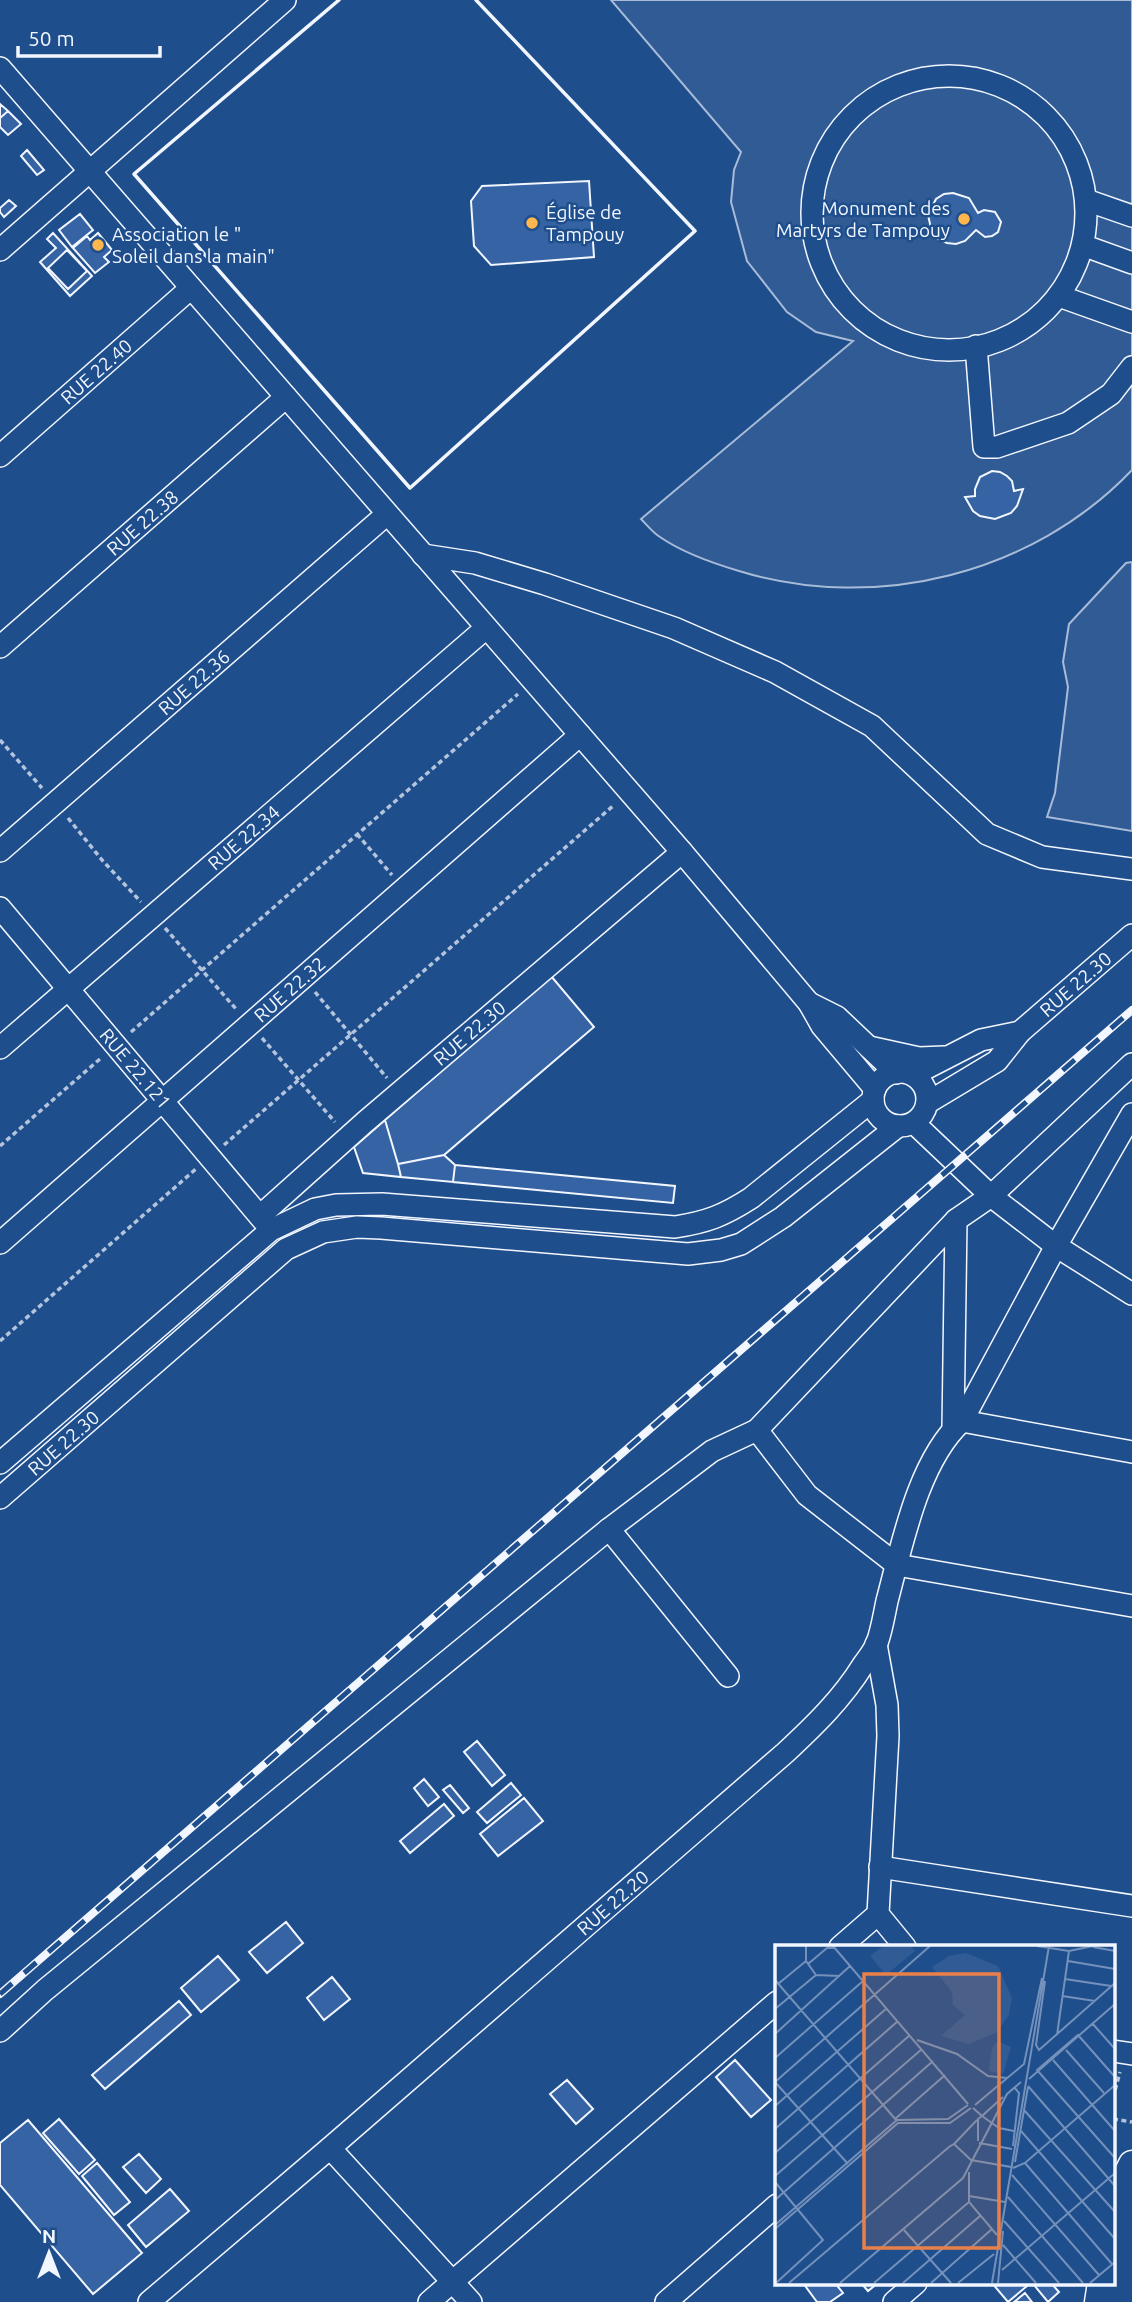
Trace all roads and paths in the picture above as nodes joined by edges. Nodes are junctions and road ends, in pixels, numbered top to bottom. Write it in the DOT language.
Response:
graph roads {
  1 [pos="285,0"];
  2 [pos="0,68"];
  3 [pos="89,171"];
  4 [pos="1086,201"];
  5 [pos="1132,216"];
  6 [pos="1085,246"];
  7 [pos="0,250"];
  8 [pos="1132,263"];
  9 [pos="191,288"];
  10 [pos="1059,296"];
  11 [pos="1132,322"];
  12 [pos="976,346"];
  13 [pos="1132,367"];
  14 [pos="286,397"];
  15 [pos="0,456"];
  16 [pos="387,514"];
  17 [pos="423,555"];
  18 [pos="486,628"];
  19 [pos="0,647"];
  20 [pos="532,681"];
  21 [pos="580,735"];
  22 [pos="0,740"];
  23 [pos="629,792"];
  24 [pos="56,804"];
  25 [pos="357,834"];
  26 [pos="0,851"];
  27 [pos="681,852"];
  28 [pos="1132,869"];
  29 [pos="404,889"];
  30 [pos="0,908"];
  31 [pos="154,915"];
  32 [pos="1132,935"];
  33 [pos="202,970"];
  34 [pos="303,977"];
  35 [pos="69,990"];
  36 [pos="809,1003"];
  37 [pos="249,1024"];
  38 [pos="1020,1032"];
  39 [pos="350,1035"];
  40 [pos="114,1046"];
  41 [pos="869,1047"];
  42 [pos="0,1048"];
  43 [pos="949,1057"];
  44 [pos="1132,1064"];
  45 [pos="904,1074"];
  46 [pos="299,1080"];
  47 [pos="399,1093"];
  48 [pos="874,1095"];
  49 [pos="163,1100"];
  50 [pos="927,1102"];
  51 [pos="1132,1114"];
  52 [pos="906,1125"];
  53 [pos="348,1137"];
  54 [pos="0,1146"];
  55 [pos="212,1156"];
  56 [pos="991,1196"];
  57 [pos="956,1220"];
  58 [pos="265,1223"];
  59 [pos="0,1243"];
  60 [pos="1056,1246"];
  61 [pos="286,1249"];
  62 [pos="1132,1294"];
  63 [pos="0,1341"];
  64 [pos="958,1425"];
  65 [pos="758,1430"];
  66 [pos="1132,1452"];
  67 [pos="0,1463"];
  68 [pos="0,1498"];
  69 [pos="609,1529"];
  70 [pos="897,1565"];
  71 [pos="1132,1606"];
  72 [pos="876,1644"];
  73 [pos="728,1676"];
  74 [pos="880,1867"];
  75 [pos="1132,1906"];
  76 [pos="878,1914"];
  77 [pos="842,1945"];
  78 [pos="903,1945"];
  79 [pos="775,2003"];
  80 [pos="0,2031"];
  81 [pos="1123,2053"];
  82 [pos="1114,2094"];
  83 [pos="1114,2119"];
  84 [pos="1132,2122"];
  85 [pos="330,2148"];
  86 [pos="1132,2164"];
  87 [pos="1121,2193"];
  88 [pos="775,2207"];
  89 [pos="1114,2218"];
  90 [pos="453,2281"];
  91 [pos="915,2284"];
  92 [pos="1101,2284"];
  93 [pos="149,2302"];
  94 [pos="429,2302"];
  95 [pos="471,2302"];
  96 [pos="666,2302"];
  97 [pos="894,2302"];
  98 [pos="1098,2302"];
  99 [pos="1122,2302"];
  1 -- 3 [label="street"];
  2 -- 3 [label="street"];
  3 -- 7 [label="street"];
  3 -- 9 [label="street"];
  4 -- 5 [label="street"];
  4 -- 6 [label="street"];
  4 -- 12 [label="street"];
  6 -- 8 [label="street"];
  6 -- 10 [label="street"];
  9 -- 14 [label="street"];
  9 -- 15 [label="street, RUE 22.40"];
  10 -- 11 [label="street"];
  10 -- 12 [label="street"];
  12 -- 13 [label="street"];
  14 -- 16 [label="street"];
  14 -- 19 [label="street, RUE 22.38"];
  16 -- 17 [label="street"];
  16 -- 24 [label="street, RUE 22.36"];
  17 -- 18 [label="street"];
  17 -- 28 [label="street"];
  18 -- 20 [label="street"];
  18 -- 31 [label="street, RUE 22.34"];
  20 -- 21 [label="street"];
  20 -- 25 [label="path"];
  21 -- 23 [label="street"];
  21 -- 29 [label="street, RUE 22.32"];
  22 -- 24 [label="path"];
  23 -- 27 [label="street"];
  23 -- 39 [label="path"];
  24 -- 26 [label="street, RUE 22.36"];
  24 -- 31 [label="path"];
  25 -- 29 [label="path"];
  25 -- 33 [label="path"];
  27 -- 36 [label="street"];
  27 -- 47 [label="street, RUE 22.30"];
  29 -- 34 [label="street, RUE 22.32"];
  30 -- 35 [label="street, RUE 22.121"];
  31 -- 33 [label="path"];
  31 -- 35 [label="street, RUE 22.34"];
  32 -- 38 [label="street, RUE 22.30"];
  33 -- 37 [label="path"];
  33 -- 40 [label="path"];
  34 -- 37 [label="street, RUE 22.32"];
  34 -- 39 [label="path"];
  35 -- 40 [label="street, RUE 22.121"];
  35 -- 42 [label="street, RUE 22.34"];
  36 -- 41 [label="street"];
  36 -- 48 [label="street"];
  37 -- 46 [label="path"];
  37 -- 49 [label="street, RUE 22.32"];
  38 -- 43 [label="street"];
  38 -- 50 [label="street, RUE 22.30"];
  39 -- 46 [label="path"];
  39 -- 47 [label="path"];
  40 -- 49 [label="street, RUE 22.121"];
  40 -- 54 [label="path"];
  41 -- 43 [label="street"];
  41 -- 45 [label="street"];
  43 -- 45 [label="street"];
  44 -- 56 [label="street"];
  45 -- 48 [label="street"];
  45 -- 50 [label="street"];
  46 -- 53 [label="path"];
  46 -- 55 [label="path"];
  47 -- 53 [label="street, RUE 22.30"];
  48 -- 52 [label="street"];
  48 -- 58 [label="street"];
  49 -- 55 [label="street, RUE 22.121"];
  49 -- 59 [label="street, RUE 22.32"];
  50 -- 52 [label="street"];
  51 -- 60 [label="street, RUE 22.20"];
  52 -- 56 [label="street"];
  52 -- 61 [label="street, RUE 22.30"];
  53 -- 58 [label="street, RUE 22.30"];
  55 -- 58 [label="street, RUE 22.121"];
  55 -- 63 [label="path"];
  56 -- 57 [label="street"];
  56 -- 60 [label="street"];
  57 -- 64 [label="street"];
  57 -- 65 [label="street"];
  58 -- 61 [label="street, RUE 22.121"];
  58 -- 67 [label="street, RUE 22.30"];
  60 -- 62 [label="street"];
  60 -- 64 [label="street, RUE 22.20"];
  61 -- 68 [label="street, RUE 22.30"];
  64 -- 66 [label="street"];
  64 -- 70 [label="street, RUE 22.20"];
  65 -- 69 [label="street"];
  65 -- 70 [label="street"];
  69 -- 73 [label="street"];
  69 -- 80 [label="street"];
  70 -- 71 [label="street"];
  70 -- 72 [label="street, RUE 22.20"];
  72 -- 74 [label="street"];
  72 -- 85 [label="street, RUE 22.20"];
  74 -- 75 [label="street"];
  74 -- 76 [label="street"];
  76 -- 77 [label="street"];
  76 -- 78 [label="street"];
  79 -- 90 [label="street"];
  81 -- 82 [label="path"];
  83 -- 84 [label="path"];
  85 -- 90 [label="street"];
  85 -- 93 [label="street, RUE 22.20"];
  86 -- 87 [label="main road"];
  87 -- 89 [label="main road"];
  87 -- 99 [label="main road"];
  88 -- 96 [label="street"];
  90 -- 94 [label="street"];
  90 -- 95 [label="street"];
  91 -- 97 [label="street"];
  92 -- 98 [label="main road"];
}
